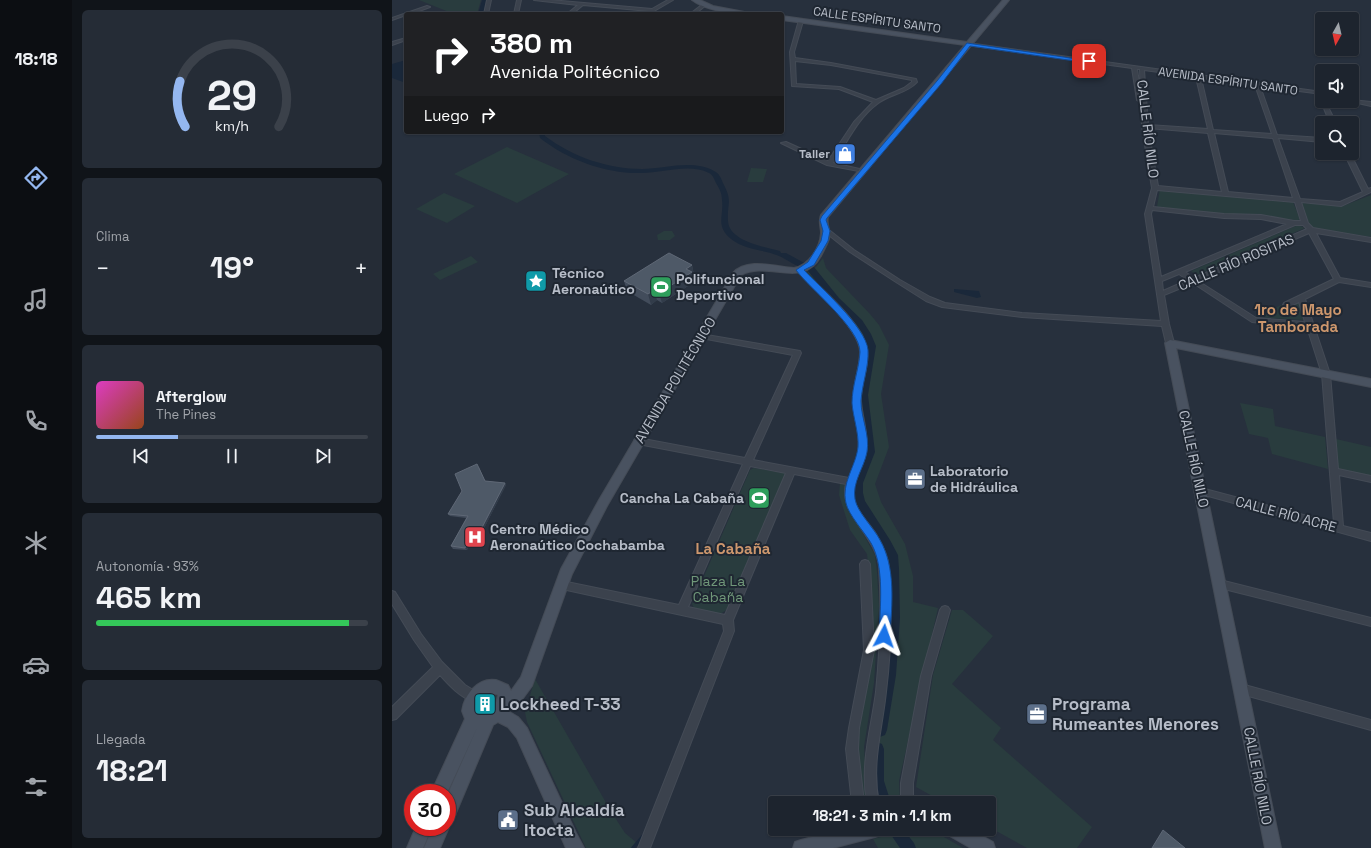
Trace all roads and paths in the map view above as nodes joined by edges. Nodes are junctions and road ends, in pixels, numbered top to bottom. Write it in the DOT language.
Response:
graph roads {
  1 [pos="489,0"];
  2 [pos="519,0"];
  3 [pos="536,0"];
  4 [pos="671,0"];
  5 [pos="695,0"];
  6 [pos="1006,0"];
  7 [pos="582,4"];
  8 [pos="704,5"];
  9 [pos="428,7"];
  10 [pos="652,10"];
  11 [pos="413,12"];
  12 [pos="486,12"];
  13 [pos="516,12"];
  14 [pos="572,12"];
  15 [pos="649,12"];
  16 [pos="695,12"];
  17 [pos="737,12"];
  18 [pos="404,15"];
  19 [pos="784,18"];
  20 [pos="392,19"];
  21 [pos="801,21"];
  22 [pos="404,39"];
  23 [pos="393,42"];
  24 [pos="968,44"];
  25 [pos="792,59"];
  26 [pos="1134,69"];
  27 [pos="1141,70"];
  28 [pos="1198,78"];
  29 [pos="1257,86"];
  30 [pos="1315,96"];
  31 [pos="1359,98"];
  32 [pos="1371,100"];
  33 [pos="877,102"];
  34 [pos="1359,102"];
  35 [pos="1371,104"];
  36 [pos="1146,113"];
  37 [pos="1145,126"];
  38 [pos="1210,132"];
  39 [pos="1275,136"];
  40 [pos="1315,139"];
  41 [pos="784,143"];
  42 [pos="1351,160"];
  43 [pos="829,164"];
  44 [pos="862,171"];
  45 [pos="1155,188"];
  46 [pos="1369,191"];
  47 [pos="1225,194"];
  48 [pos="1297,200"];
  49 [pos="1149,208"];
  50 [pos="1294,223"];
  51 [pos="1305,223"];
  52 [pos="1311,230"];
  53 [pos="827,231"];
  54 [pos="1371,240"];
  55 [pos="804,267"];
  56 [pos="1179,271"];
  57 [pos="1158,280"];
  58 [pos="1193,280"];
  59 [pos="1338,280"];
  60 [pos="1371,285"];
  61 [pos="1161,294"];
  62 [pos="1301,298"];
  63 [pos="1286,304"];
  64 [pos="1165,324"];
  65 [pos="1310,325"];
  66 [pos="701,336"];
  67 [pos="1170,343"];
  68 [pos="1326,374"];
  69 [pos="1371,383"];
  70 [pos="638,441"];
  71 [pos="748,462"];
  72 [pos="791,470"];
  73 [pos="1334,471"];
  74 [pos="1371,479"];
  75 [pos="851,482"];
  76 [pos="1201,491"];
  77 [pos="1339,528"];
  78 [pos="1371,537"];
  79 [pos="865,564"];
  80 [pos="562,584"];
  81 [pos="1220,584"];
  82 [pos="392,595"];
  83 [pos="945,610"];
  84 [pos="681,611"];
  85 [pos="728,620"];
  86 [pos="1371,622"];
  87 [pos="440,667"];
  88 [pos="1241,689"];
  89 [pos="474,697"];
  90 [pos="506,700"];
  91 [pos="392,714"];
  92 [pos="486,717"];
  93 [pos="1371,725"];
  94 [pos="445,784"];
  95 [pos="456,792"];
  96 [pos="857,796"];
  97 [pos="872,796"];
  98 [pos="907,796"];
  99 [pos="420,836"];
  100 [pos="437,836"];
  101 [pos="845,836"];
  102 [pos="966,836"];
  103 [pos="415,848"];
  104 [pos="432,848"];
  105 [pos="576,848"];
  106 [pos="644,848"];
  107 [pos="801,848"];
  108 [pos="987,848"];
  109 [pos="1273,848"];
  1 -- 12 [label="street"];
  2 -- 13 [label="street"];
  3 -- 7 [label="street"];
  4 -- 10 [label="street"];
  5 -- 8 [label="main road"];
  6 -- 24 [label="main road"];
  7 -- 10 [label="street"];
  7 -- 14 [label="street"];
  8 -- 16 [label="street"];
  8 -- 17 [label="main road"];
  9 -- 11 [label="street"];
  10 -- 15 [label="street"];
  18 -- 20 [label="street"];
  19 -- 21 [label="main road, CALLE ESPÍRITU SANTO"];
  21 -- 24 [label="main road, CALLE ESPÍRITU SANTO"];
  21 -- 25 [label="street"];
  22 -- 23 [label="street"];
  24 -- 26 [label="street, AVENIDA ESPÍRITU SANTO"];
  24 -- 44 [label="main road"];
  25 -- 33 [label="street"];
  25 -- 33 [label="street"];
  26 -- 27 [label="street, AVENIDA ESPÍRITU SANTO"];
  26 -- 36 [label="street"];
  27 -- 28 [label="street, AVENIDA ESPÍRITU SANTO"];
  27 -- 36 [label="street, CALLE RÍO NILO"];
  28 -- 29 [label="street, AVENIDA ESPÍRITU SANTO"];
  28 -- 38 [label="street"];
  29 -- 30 [label="street, AVENIDA ESPÍRITU SANTO"];
  29 -- 39 [label="street"];
  31 -- 32 [label="street"];
  33 -- 43 [label="street"];
  34 -- 35 [label="street"];
  36 -- 37 [label="street, CALLE RÍO NILO"];
  37 -- 38 [label="street"];
  37 -- 45 [label="street, CALLE RÍO NILO"];
  38 -- 39 [label="street"];
  38 -- 47 [label="street"];
  39 -- 40 [label="street"];
  39 -- 48 [label="street"];
  41 -- 43 [label="street"];
  42 -- 46 [label="street"];
  43 -- 44 [label="street"];
  44 -- 53 [label="main road"];
  45 -- 47 [label="street"];
  45 -- 49 [label="street, CALLE RÍO NILO"];
  46 -- 48 [label="street"];
  47 -- 48 [label="street"];
  48 -- 51 [label="street"];
  49 -- 50 [label="street"];
  49 -- 57 [label="street, CALLE RÍO NILO"];
  50 -- 51 [label="street, CALLE RÍO ROSITAS"];
  50 -- 56 [label="street, CALLE RÍO ROSITAS"];
  51 -- 52 [label="street"];
  52 -- 54 [label="street"];
  52 -- 58 [label="street, CALLE RÍO ROSITAS"];
  52 -- 59 [label="street"];
  53 -- 55 [label="main road"];
  53 -- 64 [label="street"];
  55 -- 66 [label="main road, AVENIDA POLITÉCNICO"];
  55 -- 75 [label="street"];
  56 -- 57 [label="street, CALLE RÍO ROSITAS"];
  56 -- 58 [label="street"];
  57 -- 61 [label="street, CALLE RÍO NILO"];
  58 -- 61 [label="street, CALLE RÍO ROSITAS"];
  58 -- 65 [label="street"];
  59 -- 60 [label="street"];
  59 -- 62 [label="street"];
  61 -- 64 [label="street, CALLE RÍO NILO"];
  62 -- 63 [label="street"];
  62 -- 65 [label="street"];
  64 -- 67 [label="street, CALLE RÍO NILO"];
  65 -- 68 [label="street"];
  66 -- 70 [label="main road, AVENIDA POLITÉCNICO"];
  66 -- 71 [label="street"];
  67 -- 68 [label="main road"];
  67 -- 76 [label="main road, CALLE RÍO NILO"];
  68 -- 69 [label="main road"];
  68 -- 73 [label="street"];
  70 -- 71 [label="street"];
  70 -- 80 [label="main road, AVENIDA POLITÉCNICO"];
  71 -- 72 [label="street"];
  71 -- 84 [label="street"];
  72 -- 75 [label="street"];
  72 -- 85 [label="street"];
  73 -- 74 [label="street"];
  73 -- 77 [label="street"];
  75 -- 97 [label="street"];
  76 -- 77 [label="street, CALLE RÍO ACRE"];
  76 -- 81 [label="main road, CALLE RÍO NILO"];
  77 -- 78 [label="street, CALLE RÍO ACRE"];
  79 -- 96 [label="street"];
  80 -- 84 [label="street"];
  80 -- 90 [label="main road, AVENIDA POLITÉCNICO"];
  81 -- 86 [label="street"];
  81 -- 88 [label="main road, CALLE RÍO NILO"];
  82 -- 87 [label="street"];
  83 -- 98 [label="street"];
  84 -- 85 [label="street"];
  85 -- 106 [label="street"];
  87 -- 89 [label="street"];
  87 -- 91 [label="street"];
  88 -- 93 [label="street"];
  88 -- 109 [label="main road, CALLE RÍO NILO"];
  89 -- 90 [label="main road"];
  89 -- 92 [label="main road"];
  90 -- 92 [label="main road"];
  92 -- 94 [label="main road"];
  92 -- 95 [label="main road"];
  92 -- 105 [label="main road"];
  99 -- 103 [label="main road"];
  100 -- 104 [label="main road"];
  101 -- 107 [label="main road"];
  102 -- 108 [label="main road"];
}
